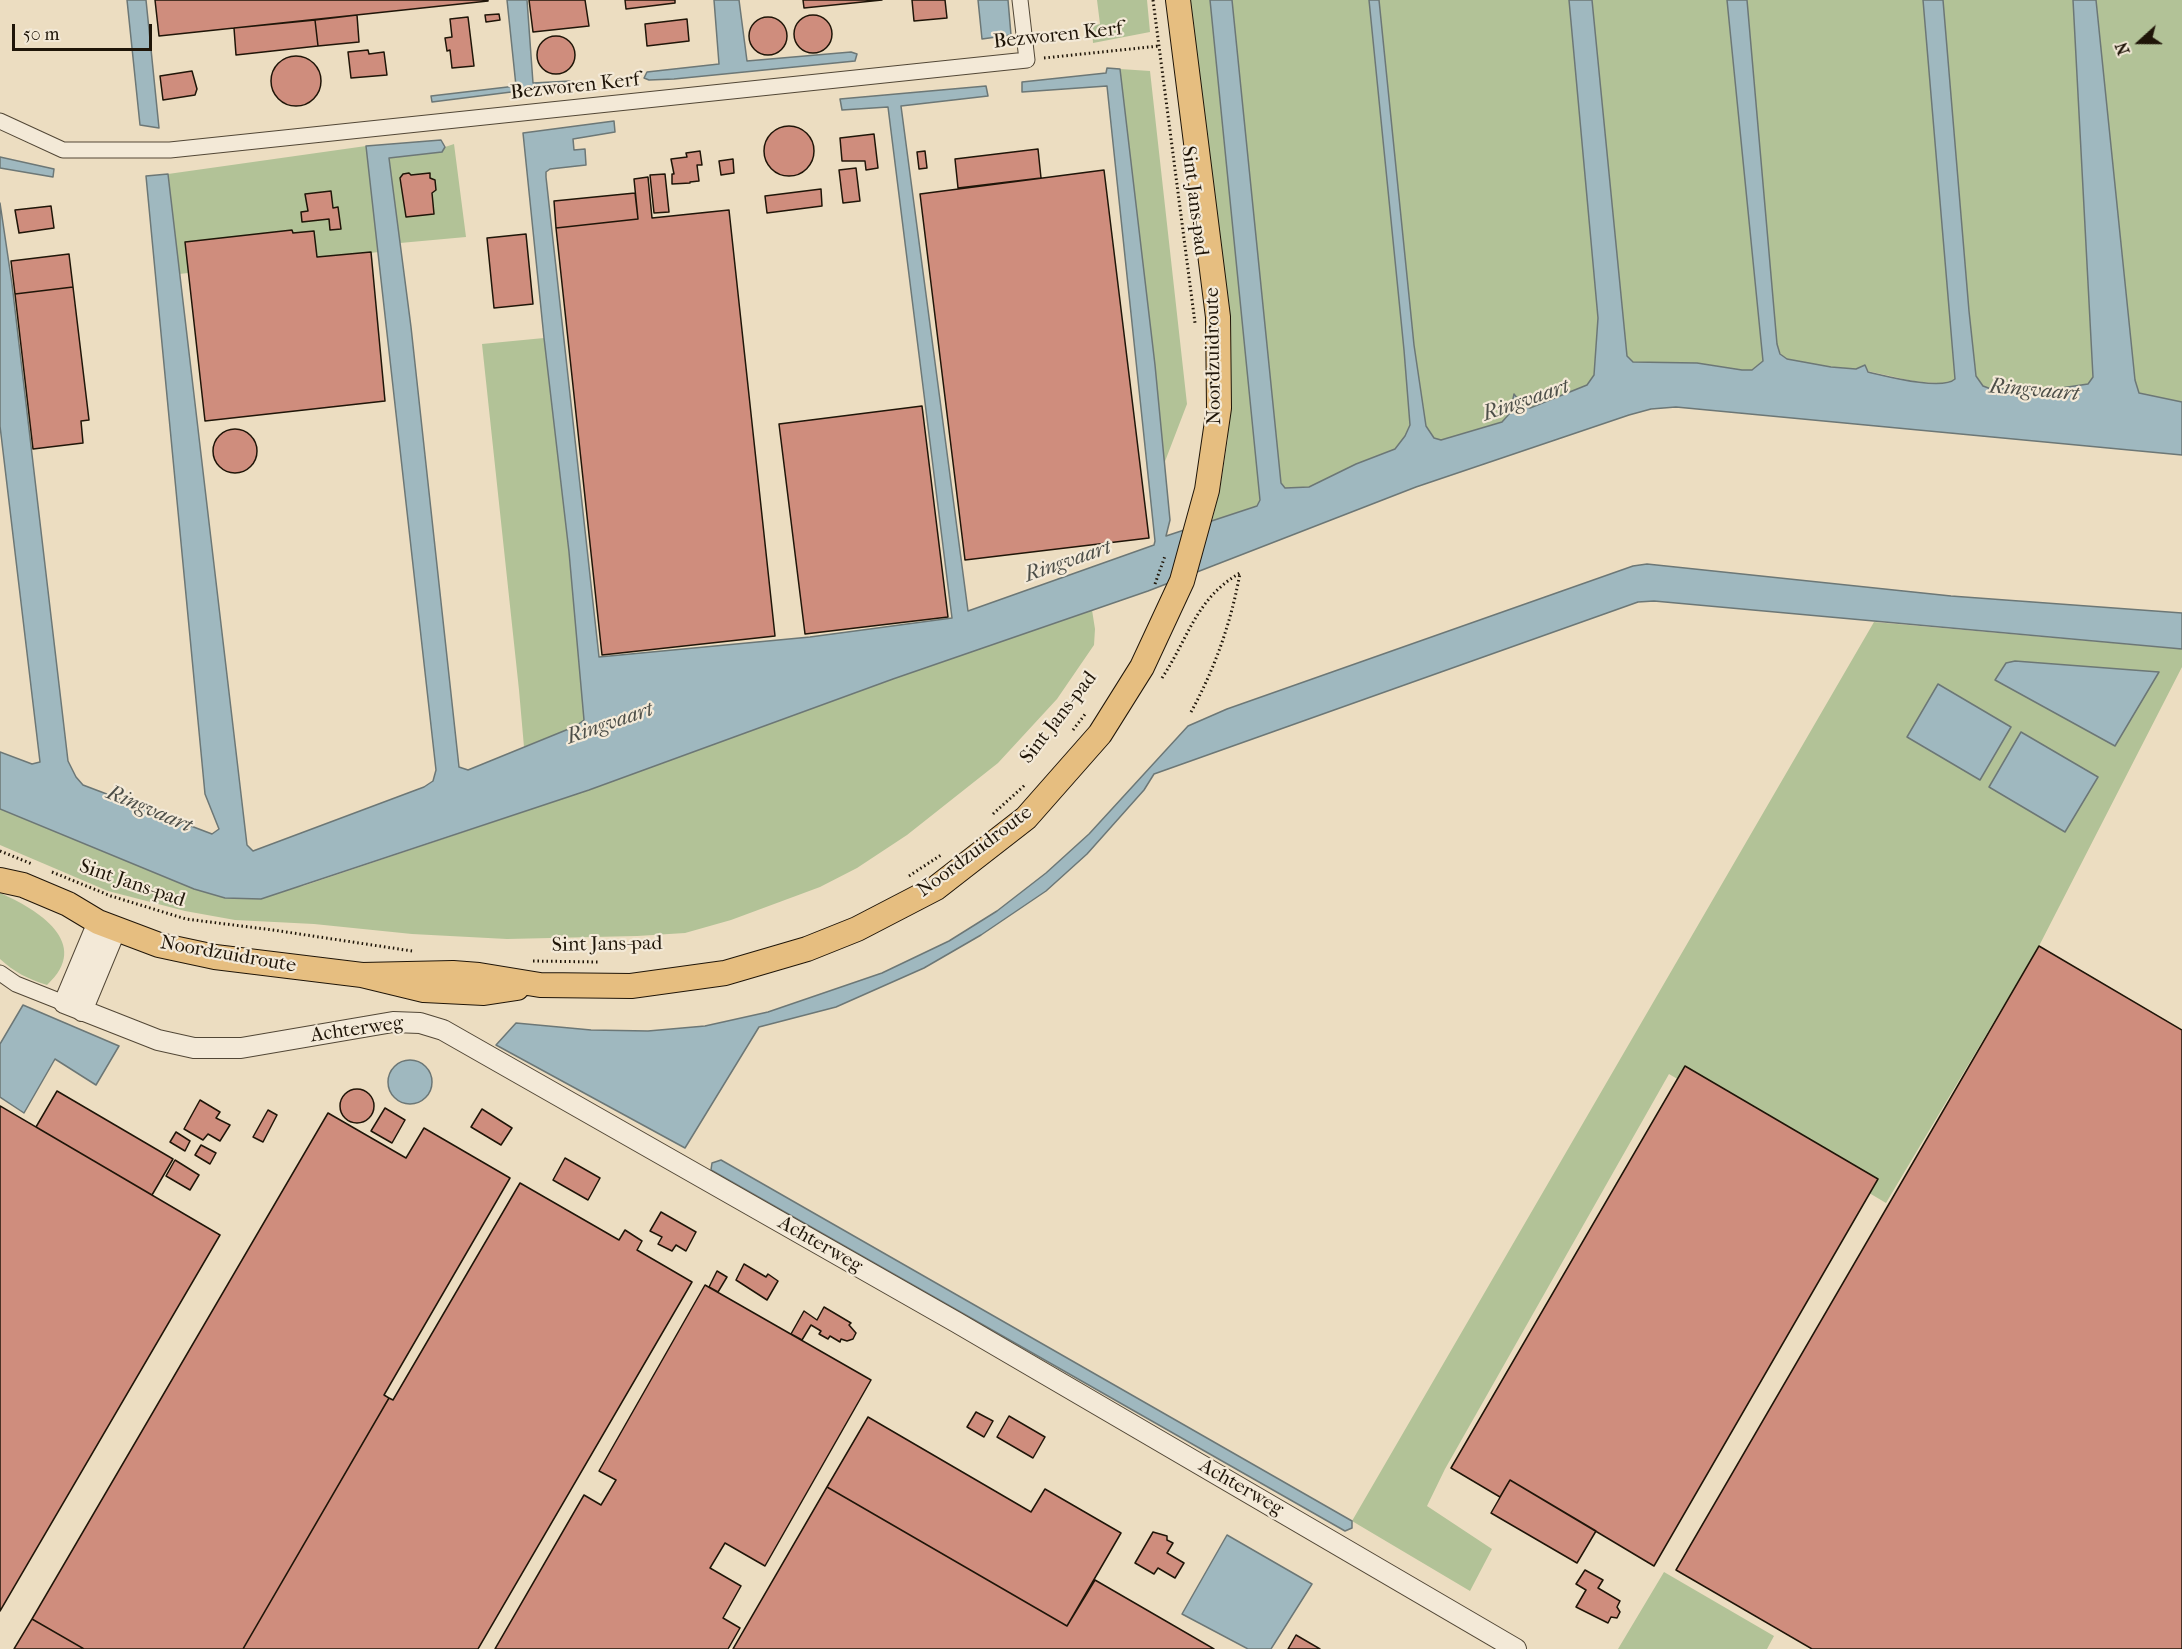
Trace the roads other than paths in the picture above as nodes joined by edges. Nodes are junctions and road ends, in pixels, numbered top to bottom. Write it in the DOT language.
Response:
graph roads {
  1 [pos="1020,0"];
  2 [pos="1178,0"];
  3 [pos="0,121"];
  4 [pos="0,882"];
  5 [pos="107,925"];
  6 [pos="0,973"];
  7 [pos="73,1007"];
  8 [pos="1516,1649"];
  1 -- 3 [label="street, Bezworen Kerf"];
  2 -- 5 [label="main road, Noordzuidroute"];
  4 -- 5 [label="main road, Noordzuidroute"];
  5 -- 7 [label="street"];
  6 -- 7 [label="street, Achterweg"];
  7 -- 8 [label="street, Achterweg"];
}
